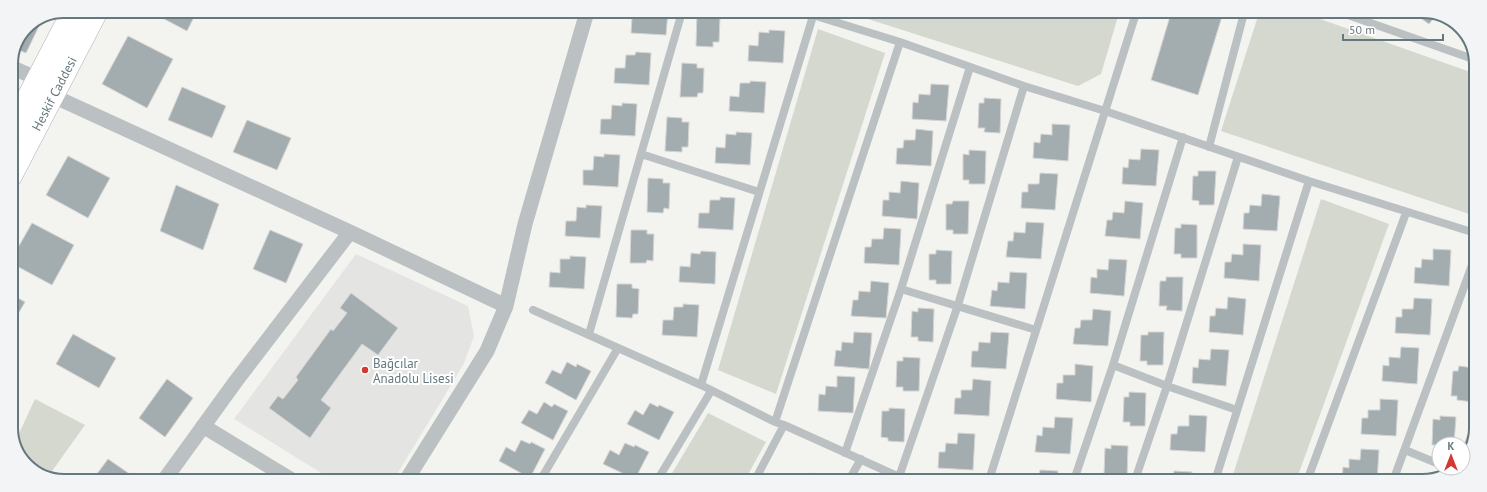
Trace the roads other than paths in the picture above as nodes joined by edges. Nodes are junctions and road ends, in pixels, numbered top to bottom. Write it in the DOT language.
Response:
graph roads {
  1 [pos="69,18"];
  2 [pos="93,18"];
  3 [pos="585,18"];
  4 [pos="680,18"];
  5 [pos="812,18"];
  6 [pos="820,18"];
  7 [pos="1134,18"];
  8 [pos="1243,18"];
  9 [pos="1356,18"];
  10 [pos="900,42"];
  11 [pos="1468,57"];
  12 [pos="970,68"];
  13 [pos="18,70"];
  14 [pos="38,79"];
  15 [pos="1024,86"];
  16 [pos="53,96"];
  17 [pos="1105,111"];
  18 [pos="18,117"];
  19 [pos="1183,137"];
  20 [pos="1209,148"];
  21 [pos="641,154"];
  22 [pos="1238,157"];
  23 [pos="18,163"];
  24 [pos="1309,181"];
  25 [pos="759,192"];
  26 [pos="1406,213"];
  27 [pos="1469,231"];
  28 [pos="350,232"];
  29 [pos="1469,271"];
  30 [pos="901,289"];
  31 [pos="506,306"];
  32 [pos="958,306"];
  33 [pos="533,310"];
  34 [pos="1036,330"];
  35 [pos="589,334"];
  36 [pos="618,348"];
  37 [pos="1113,365"];
  38 [pos="701,386"];
  39 [pos="1166,386"];
  40 [pos="711,391"];
  41 [pos="1237,410"];
  42 [pos="776,422"];
  43 [pos="784,425"];
  44 [pos="204,426"];
  45 [pos="1404,450"];
  46 [pos="845,453"];
  47 [pos="861,460"];
  48 [pos="1431,461"];
  49 [pos="169,474"];
  50 [pos="282,474"];
  51 [pos="410,474"];
  52 [pos="544,474"];
  53 [pos="662,474"];
  54 [pos="758,474"];
  55 [pos="853,474"];
  56 [pos="894,474"];
  57 [pos="904,474"];
  58 [pos="991,474"];
  59 [pos="1076,474"];
  60 [pos="1137,474"];
  61 [pos="1217,474"];
  62 [pos="1310,474"];
  63 [pos="1395,474"];
  1 -- 14 [label="main road"];
  2 -- 16 [label="main road, Heskif Caddesi"];
  3 -- 31 [label="street"];
  4 -- 21 [label="lane"];
  5 -- 25 [label="lane"];
  6 -- 10 [label="lane"];
  7 -- 17 [label="lane"];
  8 -- 20 [label="lane"];
  9 -- 11 [label="lane"];
  10 -- 12 [label="lane"];
  10 -- 42 [label="lane"];
  12 -- 15 [label="lane"];
  12 -- 30 [label="lane"];
  13 -- 14 [label="street"];
  14 -- 18 [label="main road"];
  15 -- 17 [label="lane"];
  15 -- 32 [label="lane"];
  16 -- 23 [label="main road, Heskif Caddesi"];
  16 -- 28 [label="street"];
  17 -- 19 [label="lane"];
  17 -- 34 [label="lane"];
  19 -- 20 [label="lane"];
  19 -- 37 [label="lane"];
  20 -- 22 [label="lane"];
  21 -- 25 [label="lane"];
  21 -- 35 [label="lane"];
  22 -- 24 [label="lane"];
  22 -- 39 [label="lane"];
  24 -- 26 [label="lane"];
  24 -- 41 [label="lane"];
  25 -- 38 [label="lane"];
  26 -- 27 [label="lane"];
  26 -- 62 [label="lane"];
  28 -- 31 [label="street"];
  28 -- 44 [label="street"];
  29 -- 45 [label="lane"];
  30 -- 32 [label="lane"];
  30 -- 46 [label="lane"];
  31 -- 51 [label="street"];
  32 -- 34 [label="lane"];
  32 -- 57 [label="lane"];
  33 -- 35 [label="lane"];
  34 -- 58 [label="lane"];
  35 -- 36 [label="lane"];
  36 -- 38 [label="lane"];
  36 -- 52 [label="lane"];
  37 -- 39 [label="lane"];
  37 -- 59 [label="lane"];
  38 -- 40 [label="lane"];
  39 -- 41 [label="lane"];
  39 -- 60 [label="lane"];
  40 -- 42 [label="lane"];
  40 -- 53 [label="lane"];
  41 -- 61 [label="lane"];
  42 -- 43 [label="lane"];
  43 -- 46 [label="lane"];
  43 -- 54 [label="lane"];
  44 -- 49 [label="street"];
  44 -- 50 [label="street"];
  45 -- 48 [label="lane"];
  45 -- 63 [label="lane"];
  46 -- 47 [label="lane"];
  47 -- 55 [label="lane"];
  47 -- 56 [label="lane"];
}
